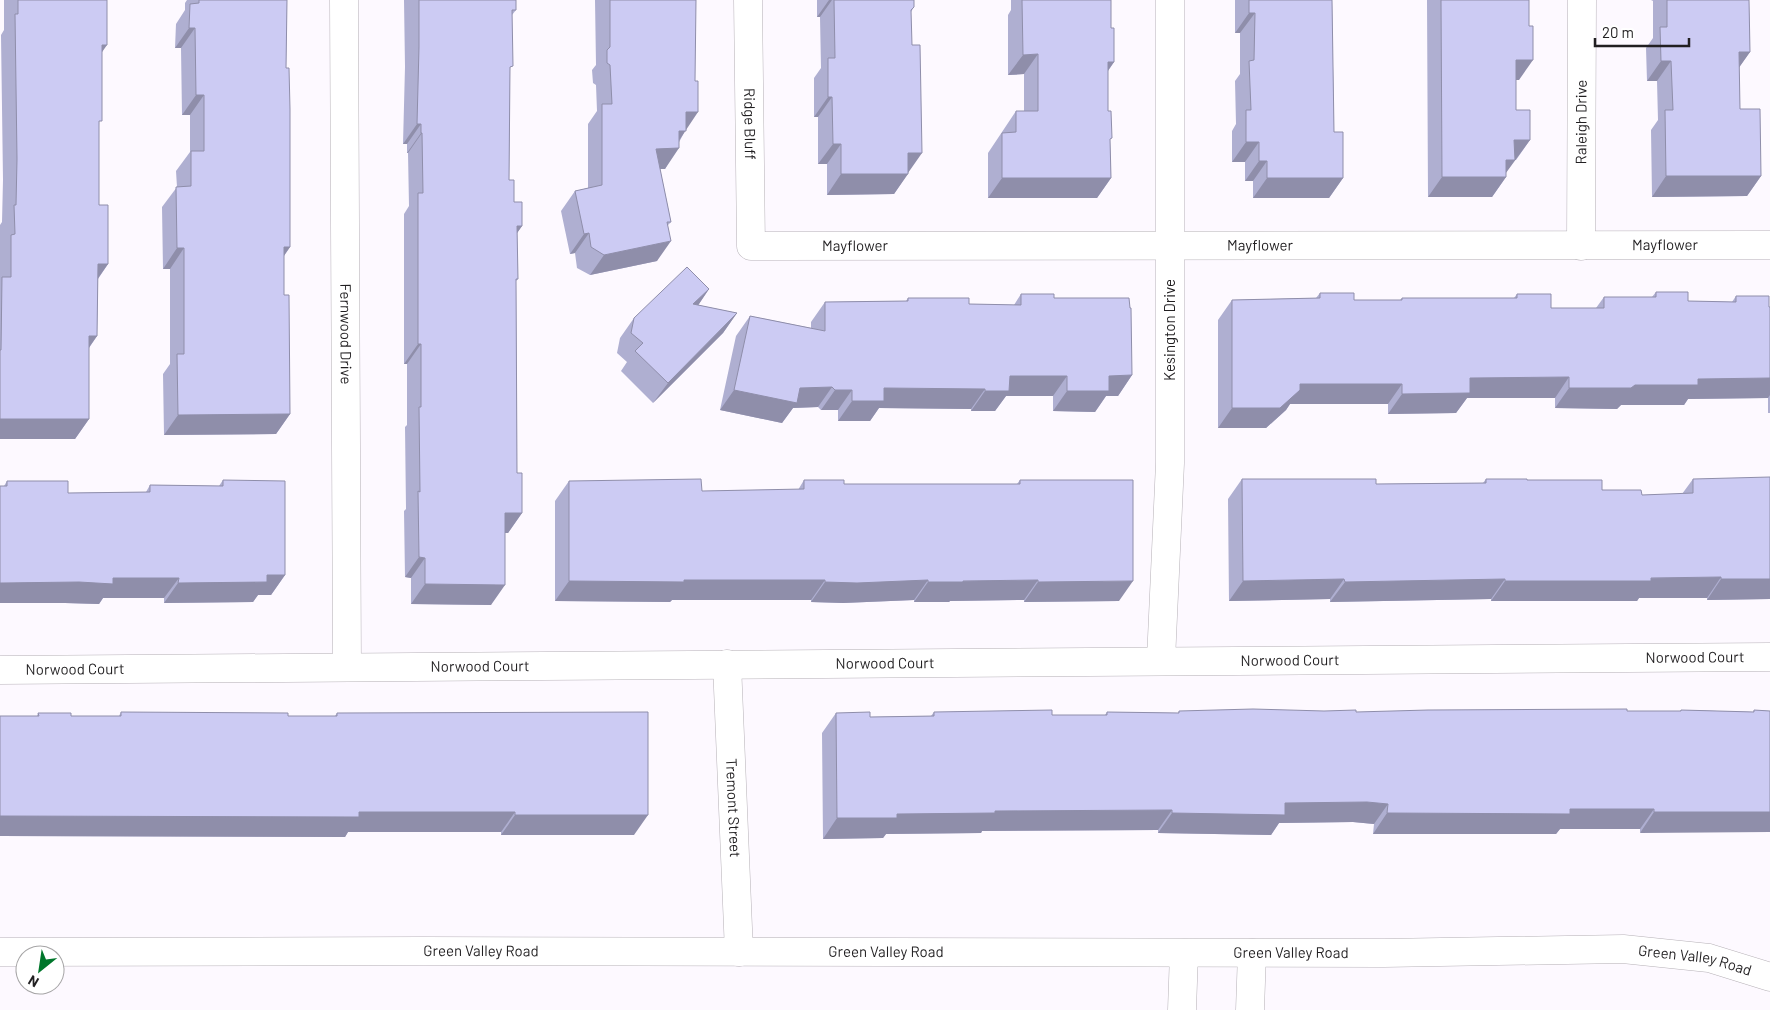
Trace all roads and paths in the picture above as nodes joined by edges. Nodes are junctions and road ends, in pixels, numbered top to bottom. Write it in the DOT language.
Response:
graph roads {
  1 [pos="344,0"];
  2 [pos="748,0"];
  3 [pos="1170,0"];
  4 [pos="1582,0"];
  5 [pos="1770,245"];
  6 [pos="751,246"];
  7 [pos="1170,246"];
  8 [pos="1581,246"];
  9 [pos="1770,656"];
  10 [pos="1161,660"];
  11 [pos="727,664"];
  12 [pos="347,667"];
  13 [pos="0,670"];
  14 [pos="0,952"];
  15 [pos="739,952"];
  16 [pos="1184,953"];
  17 [pos="1252,953"];
  18 [pos="1770,977"];
  19 [pos="1182,1010"];
  20 [pos="1250,1010"];
  1 -- 12 [label="street, Fernwood Drive"];
  2 -- 6 [label="street, Ridge Bluff"];
  3 -- 7 [label="street, Kesington Drive"];
  4 -- 8 [label="street, Raleigh Drive"];
  5 -- 8 [label="street, Mayflower"];
  6 -- 7 [label="street, Mayflower"];
  7 -- 8 [label="street, Mayflower"];
  7 -- 10 [label="street, Kesington Drive"];
  9 -- 10 [label="street, Norwood Court"];
  10 -- 11 [label="street, Norwood Court"];
  11 -- 12 [label="street, Norwood Court"];
  11 -- 15 [label="street, Tremont Street"];
  12 -- 13 [label="street, Norwood Court"];
  14 -- 15 [label="street, Green Valley Road"];
  15 -- 16 [label="street, Green Valley Road"];
  16 -- 17 [label="street, Green Valley Road"];
  16 -- 19 [label="street"];
  17 -- 18 [label="street, Green Valley Road"];
  17 -- 20 [label="street"];
}
